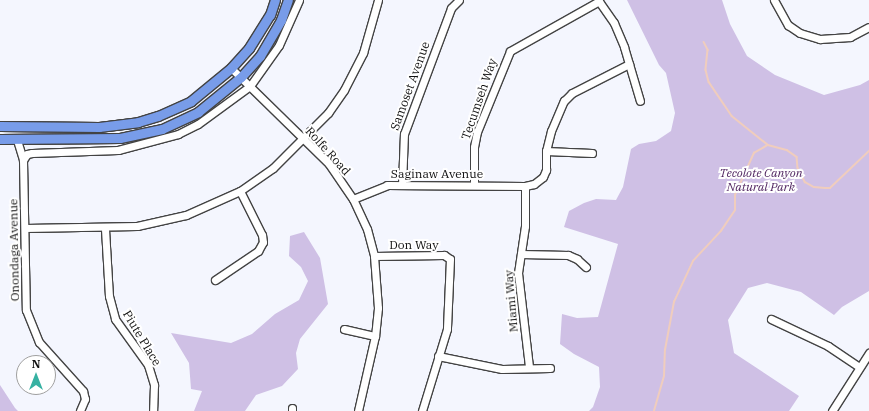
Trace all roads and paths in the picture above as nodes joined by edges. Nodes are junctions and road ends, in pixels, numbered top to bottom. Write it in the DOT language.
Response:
graph roads {
  1 [pos="275,0"];
  2 [pos="288,0"];
  3 [pos="299,0"];
  4 [pos="378,0"];
  5 [pos="459,0"];
  6 [pos="598,0"];
  7 [pos="774,0"];
  8 [pos="869,27"];
  9 [pos="629,64"];
  10 [pos="231,68"];
  11 [pos="241,77"];
  12 [pos="250,86"];
  13 [pos="640,102"];
  14 [pos="0,126"];
  15 [pos="0,139"];
  16 [pos="304,139"];
  17 [pos="17,140"];
  18 [pos="546,151"];
  19 [pos="592,153"];
  20 [pos="23,160"];
  21 [pos="402,185"];
  22 [pos="474,185"];
  23 [pos="524,186"];
  24 [pos="240,191"];
  25 [pos="353,199"];
  26 [pos="25,228"];
  27 [pos="105,229"];
  28 [pos="521,254"];
  29 [pos="374,256"];
  30 [pos="586,267"];
  31 [pos="215,280"];
  32 [pos="771,319"];
  33 [pos="344,329"];
  34 [pos="375,336"];
  35 [pos="869,353"];
  36 [pos="438,356"];
  37 [pos="859,367"];
  38 [pos="529,368"];
  39 [pos="550,368"];
  40 [pos="80,411"];
  41 [pos="153,411"];
  42 [pos="358,411"];
  43 [pos="422,411"];
  44 [pos="832,411"];
  1 -- 10 [label="main road"];
  2 -- 11 [label="main road"];
  3 -- 12 [label="street"];
  4 -- 16 [label="street"];
  5 -- 21 [label="street, Samoset Avenue"];
  6 -- 9 [label="street"];
  6 -- 22 [label="street, Tecumseh Way"];
  7 -- 8 [label="street"];
  9 -- 13 [label="street"];
  9 -- 18 [label="street"];
  10 -- 11 [label="street, Rolfe Road"];
  10 -- 14 [label="main road"];
  11 -- 12 [label="street, Rolfe Road"];
  11 -- 17 [label="main road"];
  12 -- 16 [label="street, Rolfe Road"];
  12 -- 20 [label="street"];
  15 -- 17 [label="main road"];
  16 -- 24 [label="street"];
  16 -- 25 [label="street, Rolfe Road"];
  17 -- 20 [label="street, Onondaga Avenue"];
  18 -- 19 [label="street"];
  18 -- 23 [label="street"];
  20 -- 26 [label="street, Onondaga Avenue"];
  21 -- 22 [label="street, Saginaw Avenue"];
  21 -- 25 [label="street, Saginaw Avenue"];
  22 -- 23 [label="street, Saginaw Avenue"];
  23 -- 28 [label="street, Miami Way"];
  24 -- 27 [label="street"];
  24 -- 31 [label="street"];
  25 -- 29 [label="street, Rolfe Road"];
  26 -- 27 [label="street"];
  26 -- 40 [label="street, Onondaga Avenue"];
  27 -- 41 [label="street, Piute Place"];
  28 -- 30 [label="street"];
  28 -- 38 [label="street, Miami Way"];
  29 -- 34 [label="street, Rolfe Road"];
  29 -- 36 [label="street, Don Way"];
  32 -- 37 [label="street"];
  33 -- 34 [label="street"];
  34 -- 42 [label="street, Rolfe Road"];
  35 -- 37 [label="street"];
  36 -- 38 [label="street"];
  36 -- 43 [label="street"];
  37 -- 44 [label="street"];
  38 -- 39 [label="street"];
}
